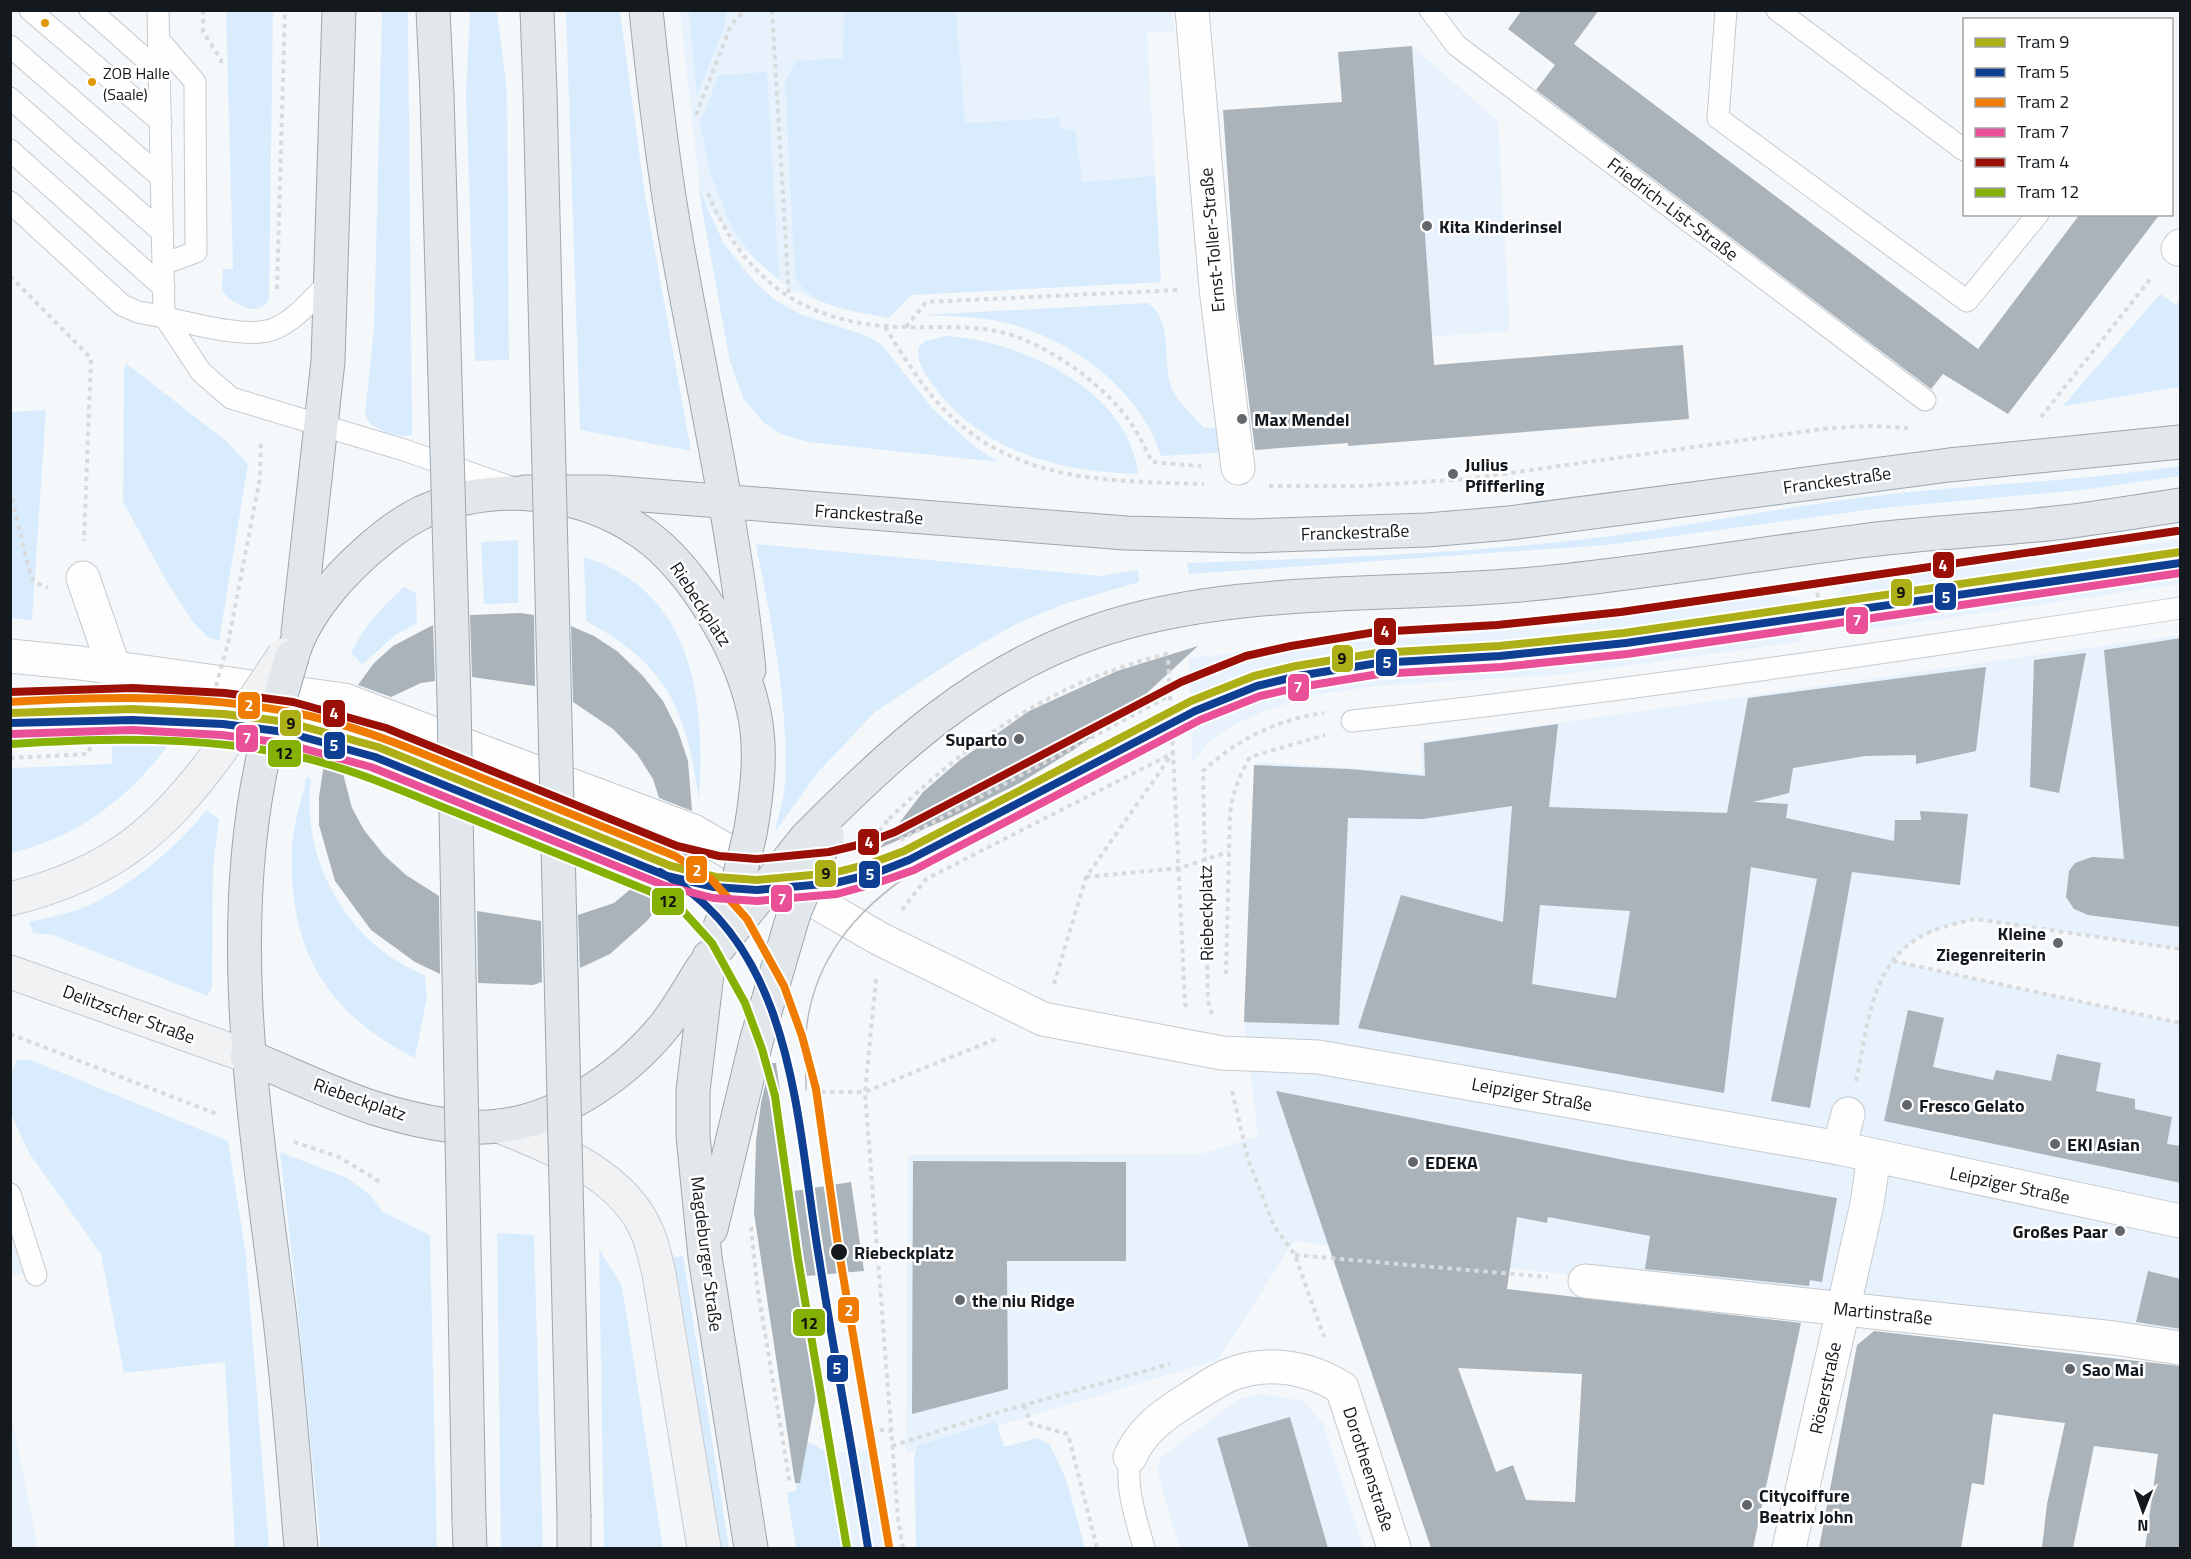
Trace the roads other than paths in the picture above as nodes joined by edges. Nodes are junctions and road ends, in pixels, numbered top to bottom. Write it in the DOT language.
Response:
graph roads {
  1 [pos="30,10"];
  2 [pos="90,10"];
  3 [pos="159,10"];
  4 [pos="339,10"];
  5 [pos="433,10"];
  6 [pos="537,10"];
  7 [pos="646,10"];
  8 [pos="1192,10"];
  9 [pos="1430,10"];
  10 [pos="1726,10"];
  11 [pos="1777,10"];
  12 [pos="159,40"];
  13 [pos="10,46"];
  14 [pos="159,71"];
  15 [pos="10,98"];
  16 [pos="160,122"];
  17 [pos="1963,149"];
  18 [pos="10,150"];
  19 [pos="162,178"];
  20 [pos="10,202"];
  21 [pos="2036,216"];
  22 [pos="163,233"];
  23 [pos="163,264"];
  24 [pos="332,279"];
  25 [pos="164,288"];
  26 [pos="164,316"];
  27 [pos="1925,400"];
  28 [pos="322,427"];
  29 [pos="2181,442"];
  30 [pos="1251,477"];
  31 [pos="525,492"];
  32 [pos="726,502"];
  33 [pos="2181,505"];
  34 [pos="83,578"];
  35 [pos="2181,608"];
  36 [pos="291,650"];
  37 [pos="10,656"];
  38 [pos="114,668"];
  39 [pos="753,708"];
  40 [pos="1352,721"];
  41 [pos="817,837"];
  42 [pos="10,899"];
  43 [pos="713,950"];
  44 [pos="13,977"];
  45 [pos="247,1056"];
  46 [pos="1848,1114"];
  47 [pos="499,1126"];
  48 [pos="1839,1148"];
  49 [pos="1874,1156"];
  50 [pos="10,1194"];
  51 [pos="2181,1221"];
  52 [pos="705,1257"];
  53 [pos="36,1275"];
  54 [pos="1585,1281"];
  55 [pos="1842,1308"];
  56 [pos="2181,1348"];
  57 [pos="1130,1457"];
  58 [pos="574,1533"];
  59 [pos="469,1534"];
  60 [pos="301,1548"];
  61 [pos="704,1548"];
  62 [pos="751,1548"];
  63 [pos="1144,1548"];
  64 [pos="1394,1548"];
  65 [pos="1789,1548"];
  1 -- 16 [label="lane"];
  2 -- 14 [label="lane"];
  3 -- 12 [label="lane"];
  4 -- 24 [label="main road"];
  5 -- 59 [label="main road, bridge"];
  6 -- 58 [label="main road, bridge"];
  7 -- 32 [label="main road"];
  8 -- 30 [label="street, Ernst-Toller-Straße"];
  9 -- 27 [label="lane, Friedrich-List-Straße"];
  10 -- 21 [label="lane"];
  11 -- 17 [label="lane"];
  12 -- 14 [label="lane"];
  12 -- 23 [label="lane"];
  13 -- 19 [label="lane"];
  14 -- 16 [label="lane"];
  15 -- 22 [label="lane"];
  16 -- 19 [label="lane"];
  18 -- 25 [label="lane"];
  19 -- 22 [label="lane"];
  20 -- 26 [label="lane"];
  22 -- 23 [label="lane"];
  23 -- 25 [label="lane"];
  24 -- 26 [label="lane"];
  24 -- 28 [label="main road"];
  25 -- 26 [label="lane"];
  26 -- 28 [label="lane"];
  28 -- 31 [label="lane"];
  28 -- 36 [label="main road"];
  29 -- 32 [label="main road, Franckestraße"];
  31 -- 32 [label="main road, Franckestraße"];
  31 -- 36 [label="main road, Riebeckplatz"];
  31 -- 39 [label="main road, Riebeckplatz"];
  32 -- 39 [label="main road"];
  33 -- 41 [label="main road"];
  34 -- 38 [label="street"];
  35 -- 40 [label="lane"];
  36 -- 42 [label="main road, bridge"];
  36 -- 45 [label="main road, Riebeckplatz, bridge"];
  37 -- 38 [label="street"];
  38 -- 48 [label="street, Leipziger Straße"];
  39 -- 43 [label="main road, Riebeckplatz, bridge"];
  41 -- 43 [label="main road, bridge"];
  41 -- 52 [label="main road, bridge"];
  43 -- 47 [label="main road, Riebeckplatz"];
  43 -- 52 [label="main road, Magdeburger Straße"];
  44 -- 45 [label="main road, Delitzscher Straße"];
  45 -- 47 [label="main road, Riebeckplatz"];
  45 -- 60 [label="main road"];
  46 -- 48 [label="street"];
  47 -- 61 [label="main road"];
  48 -- 49 [label="street, Leipziger Straße"];
  49 -- 51 [label="street, Leipziger Straße"];
  49 -- 55 [label="street, Röserstraße"];
  50 -- 53 [label="lane"];
  52 -- 62 [label="main road, Magdeburger Straße"];
  54 -- 55 [label="street, Martinstraße"];
  55 -- 56 [label="street, Martinstraße"];
  55 -- 65 [label="street, Röserstraße"];
  57 -- 63 [label="lane"];
  57 -- 64 [label="street, Dorotheenstraße"];
}
